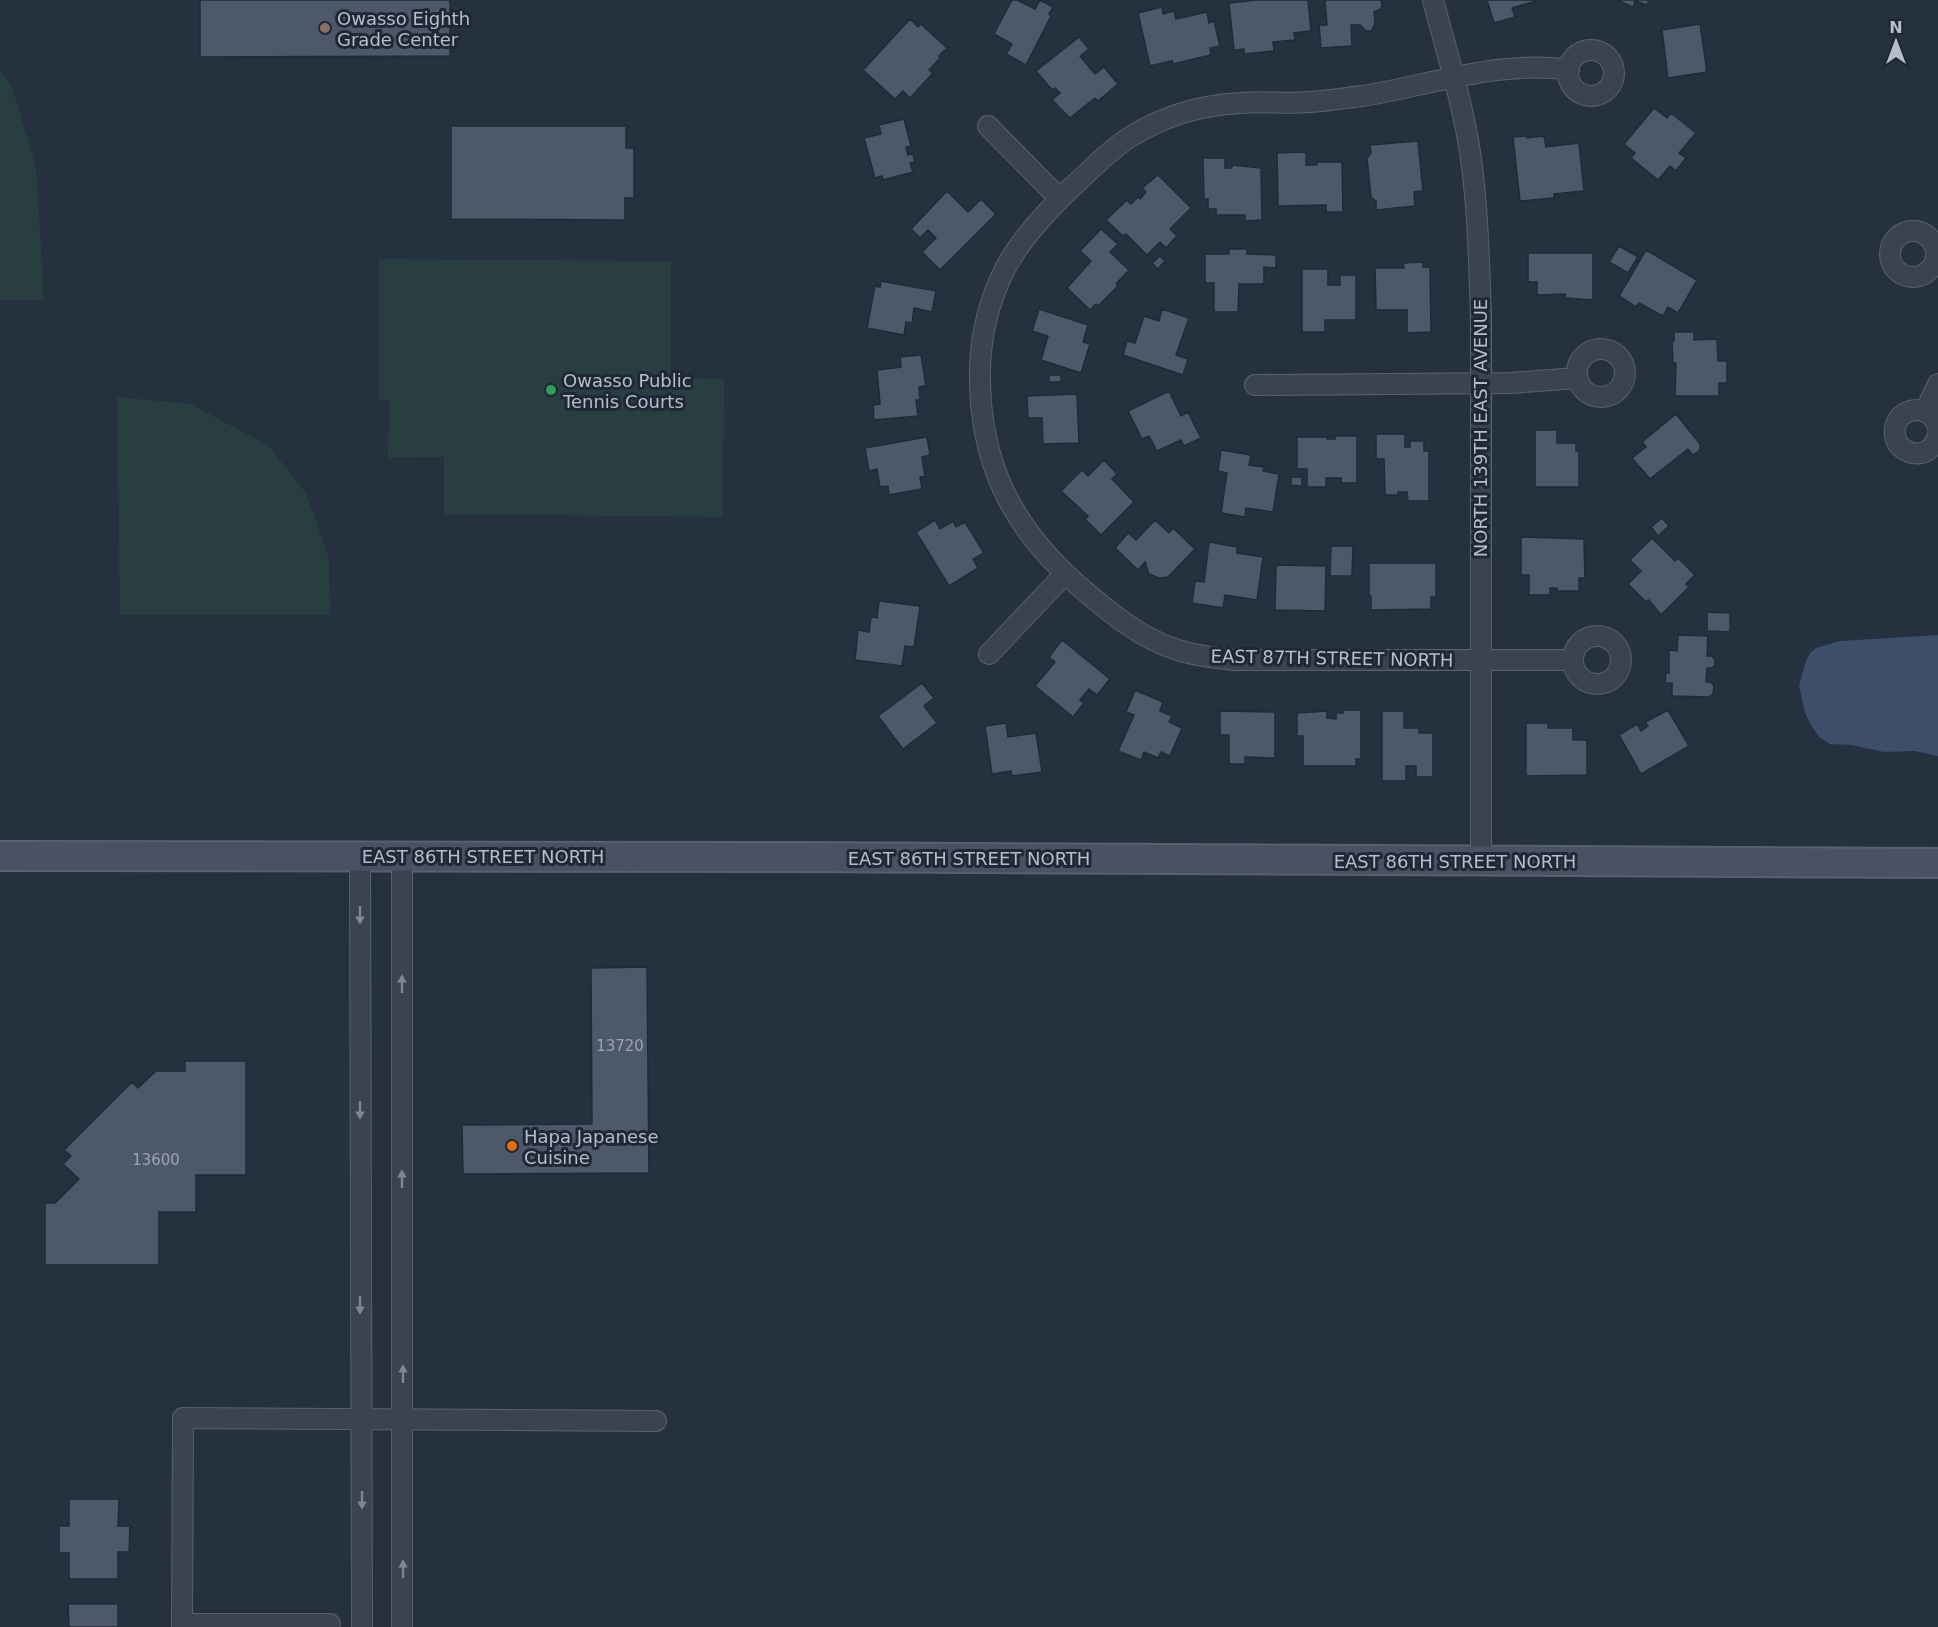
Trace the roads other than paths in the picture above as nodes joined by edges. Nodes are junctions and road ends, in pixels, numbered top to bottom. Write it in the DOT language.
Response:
graph roads {
  1 [pos="1433,0"];
  2 [pos="1569,69"];
  3 [pos="1454,78"];
  4 [pos="988,126"];
  5 [pos="1060,199"];
  6 [pos="1577,378"];
  7 [pos="1481,383"];
  8 [pos="1938,384"];
  9 [pos="1255,385"];
  10 [pos="1925,412"];
  11 [pos="1938,428"];
  12 [pos="1938,436"];
  13 [pos="1065,574"];
  14 [pos="989,654"];
  15 [pos="1573,660"];
  16 [pos="1480,661"];
  17 [pos="0,856"];
  18 [pos="360,856"];
  19 [pos="402,856"];
  20 [pos="1481,861"];
  21 [pos="1938,863"];
  22 [pos="362,1419"];
  23 [pos="403,1419"];
  24 [pos="656,1420"];
  25 [pos="330,1624"];
  26 [pos="182,1625"];
  27 [pos="362,1627"];
  28 [pos="402,1627"];
  1 -- 3 [label="street, NORTH 139TH EAST AVENUE"];
  2 -- 3 [label="street, EAST 87TH STREET NORTH"];
  3 -- 5 [label="street, EAST 87TH STREET NORTH"];
  3 -- 7 [label="street, NORTH 139TH EAST AVENUE"];
  4 -- 5 [label="street"];
  5 -- 13 [label="street, EAST 87TH STREET NORTH"];
  6 -- 7 [label="street"];
  7 -- 9 [label="street"];
  7 -- 16 [label="street, NORTH 139TH EAST AVENUE"];
  8 -- 10 [label="street"];
  10 -- 11 [label="street"];
  10 -- 12 [label="street"];
  13 -- 14 [label="street"];
  13 -- 16 [label="street, EAST 87TH STREET NORTH"];
  15 -- 16 [label="street, EAST 87TH STREET NORTH"];
  16 -- 20 [label="street, NORTH 139TH EAST AVENUE"];
  17 -- 18 [label="main road, EAST 86TH STREET NORTH"];
  18 -- 19 [label="main road, EAST 86TH STREET NORTH"];
  18 -- 22 [label="street, one-way"];
  19 -- 20 [label="main road, EAST 86TH STREET NORTH"];
  23 -- 19 [label="street, one-way"];
  20 -- 21 [label="main road, EAST 86TH STREET NORTH"];
  22 -- 23 [label="street"];
  22 -- 26 [label="street"];
  22 -- 27 [label="street, one-way"];
  23 -- 24 [label="street"];
  28 -- 23 [label="street, one-way"];
  25 -- 26 [label="street"];
}
